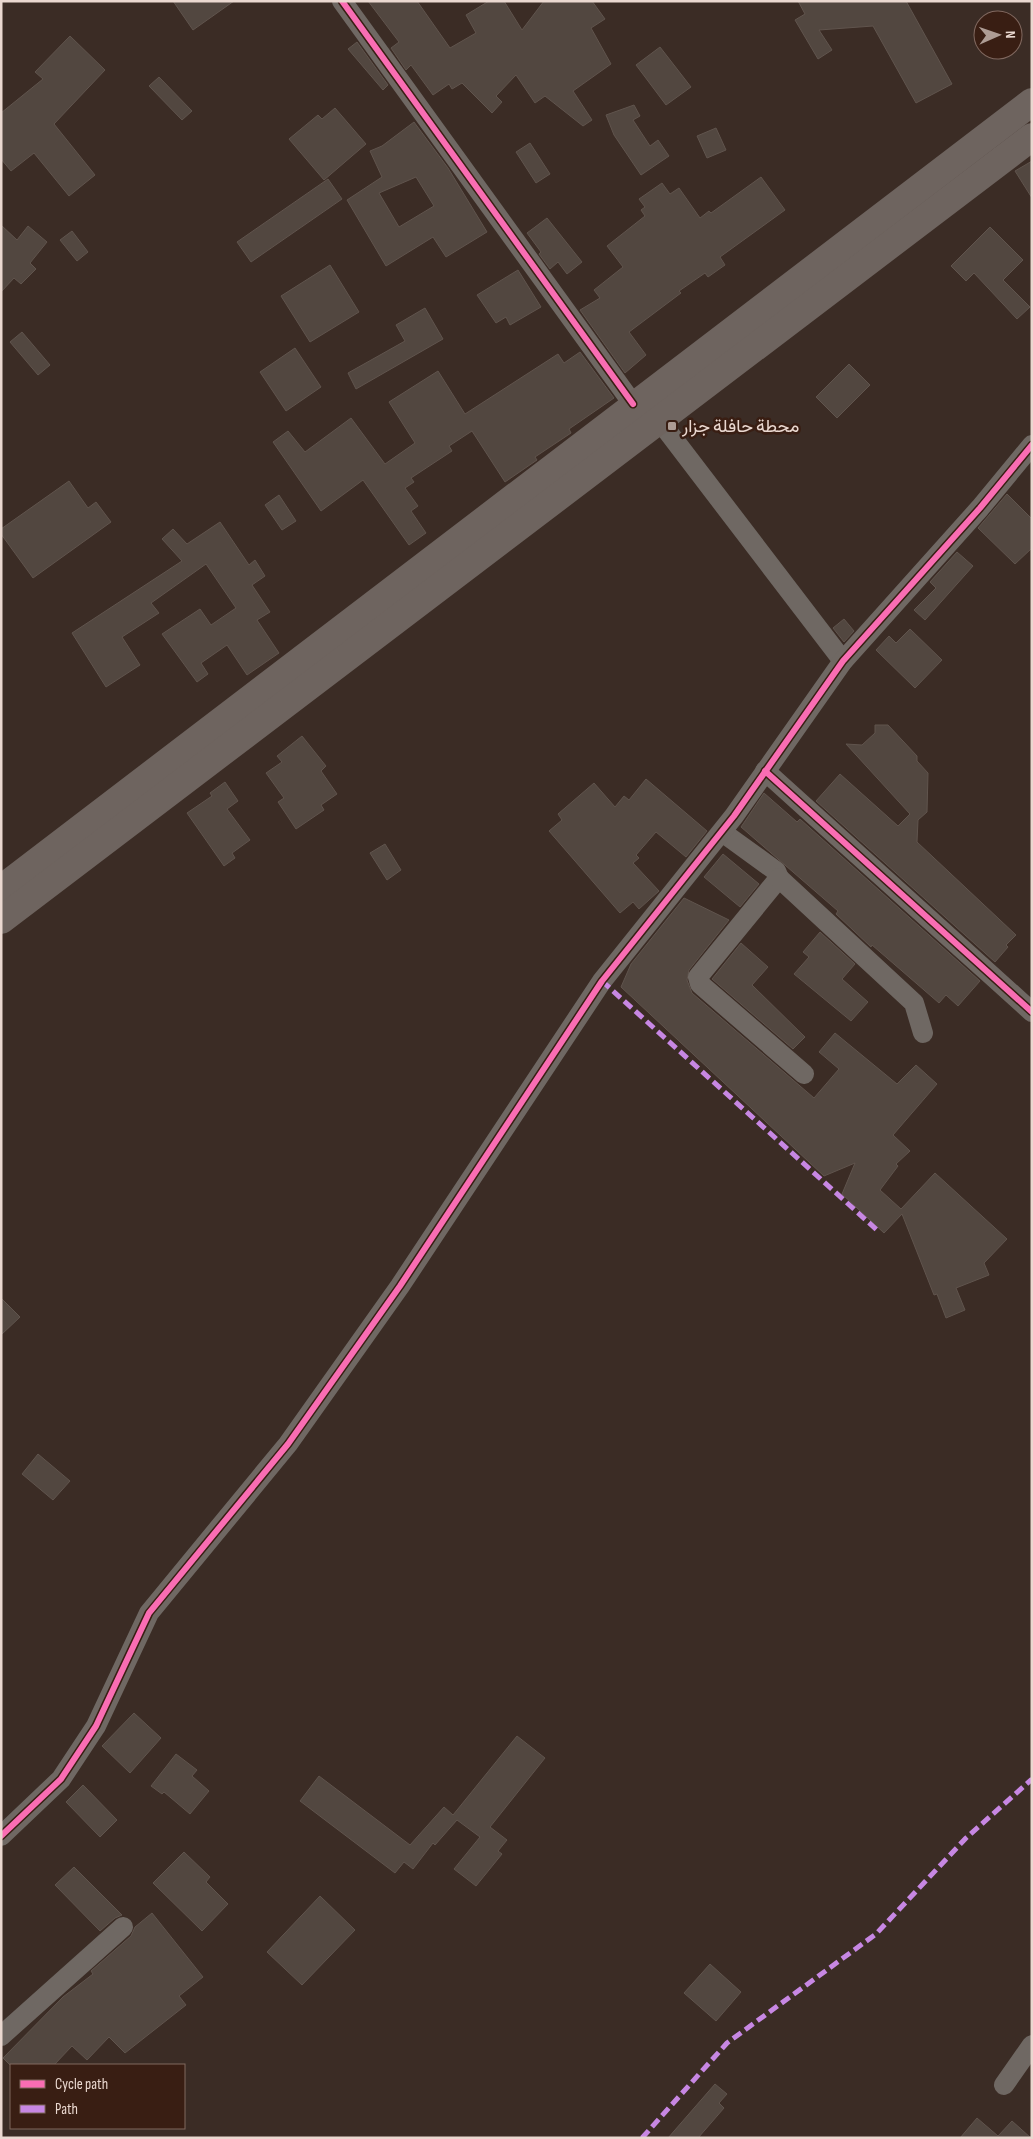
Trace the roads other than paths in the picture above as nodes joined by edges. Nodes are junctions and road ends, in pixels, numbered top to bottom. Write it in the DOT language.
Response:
graph roads {
  1 [pos="342,1"];
  2 [pos="1032,102"];
  3 [pos="1032,137"];
  4 [pos="633,404"];
  5 [pos="660,420"];
  6 [pos="1032,445"];
  7 [pos="843,661"];
  8 [pos="765,771"];
  9 [pos="722,832"];
  10 [pos="779,878"];
  11 [pos="1,888"];
  12 [pos="1,920"];
  13 [pos="1032,1012"];
  14 [pos="923,1033"];
  15 [pos="804,1074"];
  16 [pos="1,1836"];
  17 [pos="123,1927"];
  18 [pos="1,2036"];
  19 [pos="1032,2045"];
  20 [pos="1004,2085"];
  1 -- 4 [label="street"];
  2 -- 4 [label="highway"];
  3 -- 5 [label="highway"];
  4 -- 11 [label="highway"];
  5 -- 7 [label="street"];
  5 -- 12 [label="highway"];
  6 -- 7 [label="street"];
  7 -- 8 [label="street"];
  8 -- 9 [label="street"];
  8 -- 13 [label="street"];
  9 -- 10 [label="street"];
  9 -- 16 [label="street"];
  10 -- 14 [label="street"];
  10 -- 15 [label="street"];
  17 -- 18 [label="street"];
  19 -- 20 [label="street"];
}
